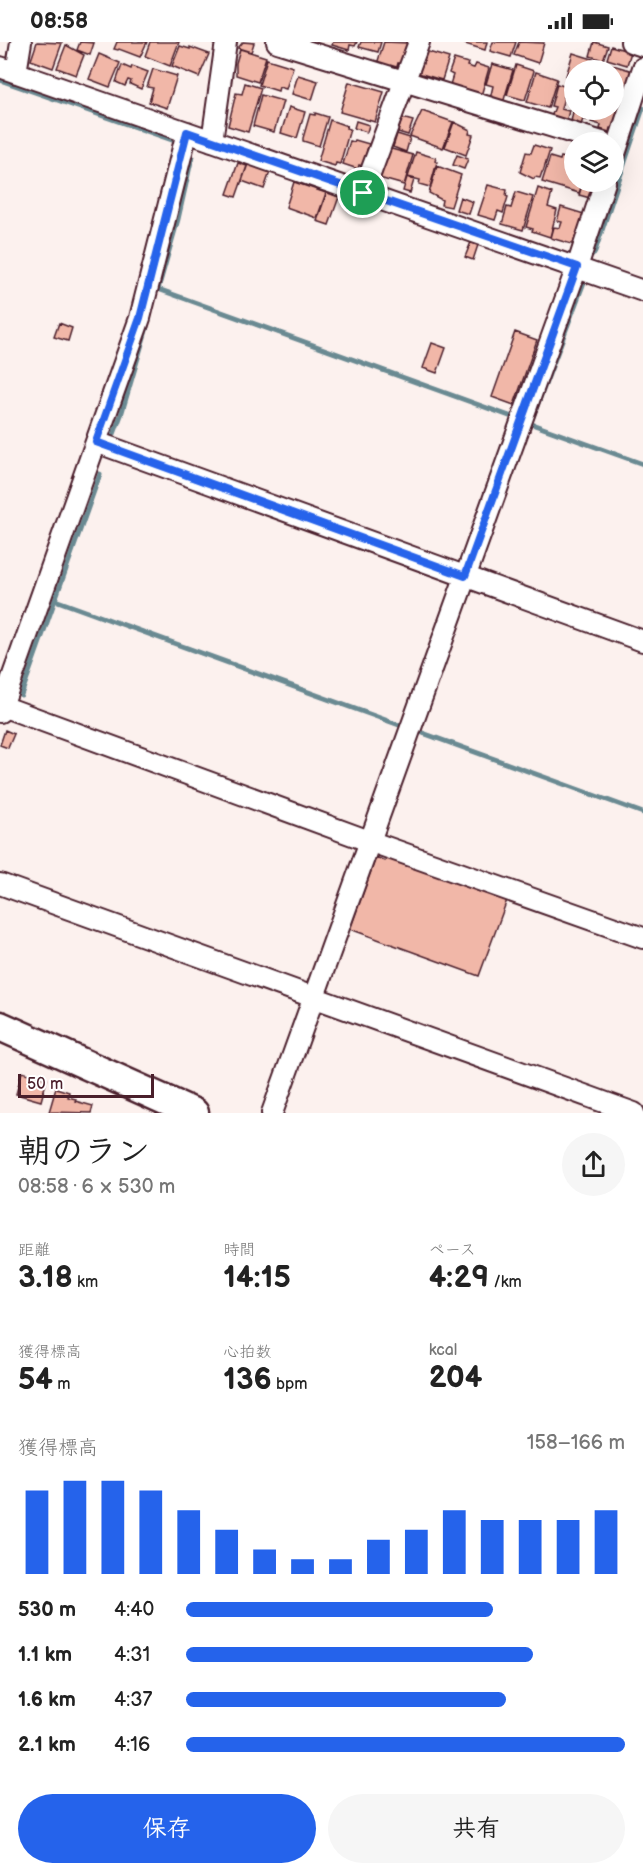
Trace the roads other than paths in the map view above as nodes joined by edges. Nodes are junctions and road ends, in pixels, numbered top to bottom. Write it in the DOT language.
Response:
graph roads {
  1 [pos="21,42"];
  2 [pos="226,42"];
  3 [pos="277,42"];
  4 [pos="419,42"];
  5 [pos="631,42"];
  6 [pos="643,46"];
  7 [pos="643,68"];
  8 [pos="8,70"];
  9 [pos="404,83"];
  10 [pos="187,132"];
  11 [pos="617,132"];
  12 [pos="564,133"];
  13 [pos="212,141"];
  14 [pos="602,192"];
  15 [pos="363,193"];
  16 [pos="577,267"];
  17 [pos="643,291"];
  18 [pos="96,442"];
  19 [pos="465,576"];
  20 [pos="643,641"];
  21 [pos="2,702"];
  22 [pos="369,841"];
  23 [pos="0,884"];
  24 [pos="643,938"];
  25 [pos="314,996"];
  26 [pos="0,1026"];
  27 [pos="194,1113"];
  28 [pos="272,1113"];
  29 [pos="634,1113"];
  1 -- 8 [label="street"];
  2 -- 13 [label="street"];
  3 -- 9 [label="street"];
  4 -- 9 [label="street"];
  5 -- 6 [label="street"];
  7 -- 11 [label="street"];
  8 -- 10 [label="street"];
  9 -- 12 [label="street"];
  9 -- 15 [label="street"];
  10 -- 13 [label="street"];
  10 -- 18 [label="street"];
  13 -- 15 [label="street"];
  14 -- 16 [label="street"];
  15 -- 16 [label="street"];
  16 -- 17 [label="street"];
  16 -- 19 [label="street"];
  18 -- 19 [label="street"];
  18 -- 21 [label="street"];
  19 -- 20 [label="street"];
  19 -- 22 [label="street"];
  21 -- 22 [label="street"];
  22 -- 24 [label="street"];
  22 -- 25 [label="street"];
  23 -- 25 [label="street"];
  25 -- 28 [label="street"];
  25 -- 29 [label="street"];
  26 -- 27 [label="street"];
}
